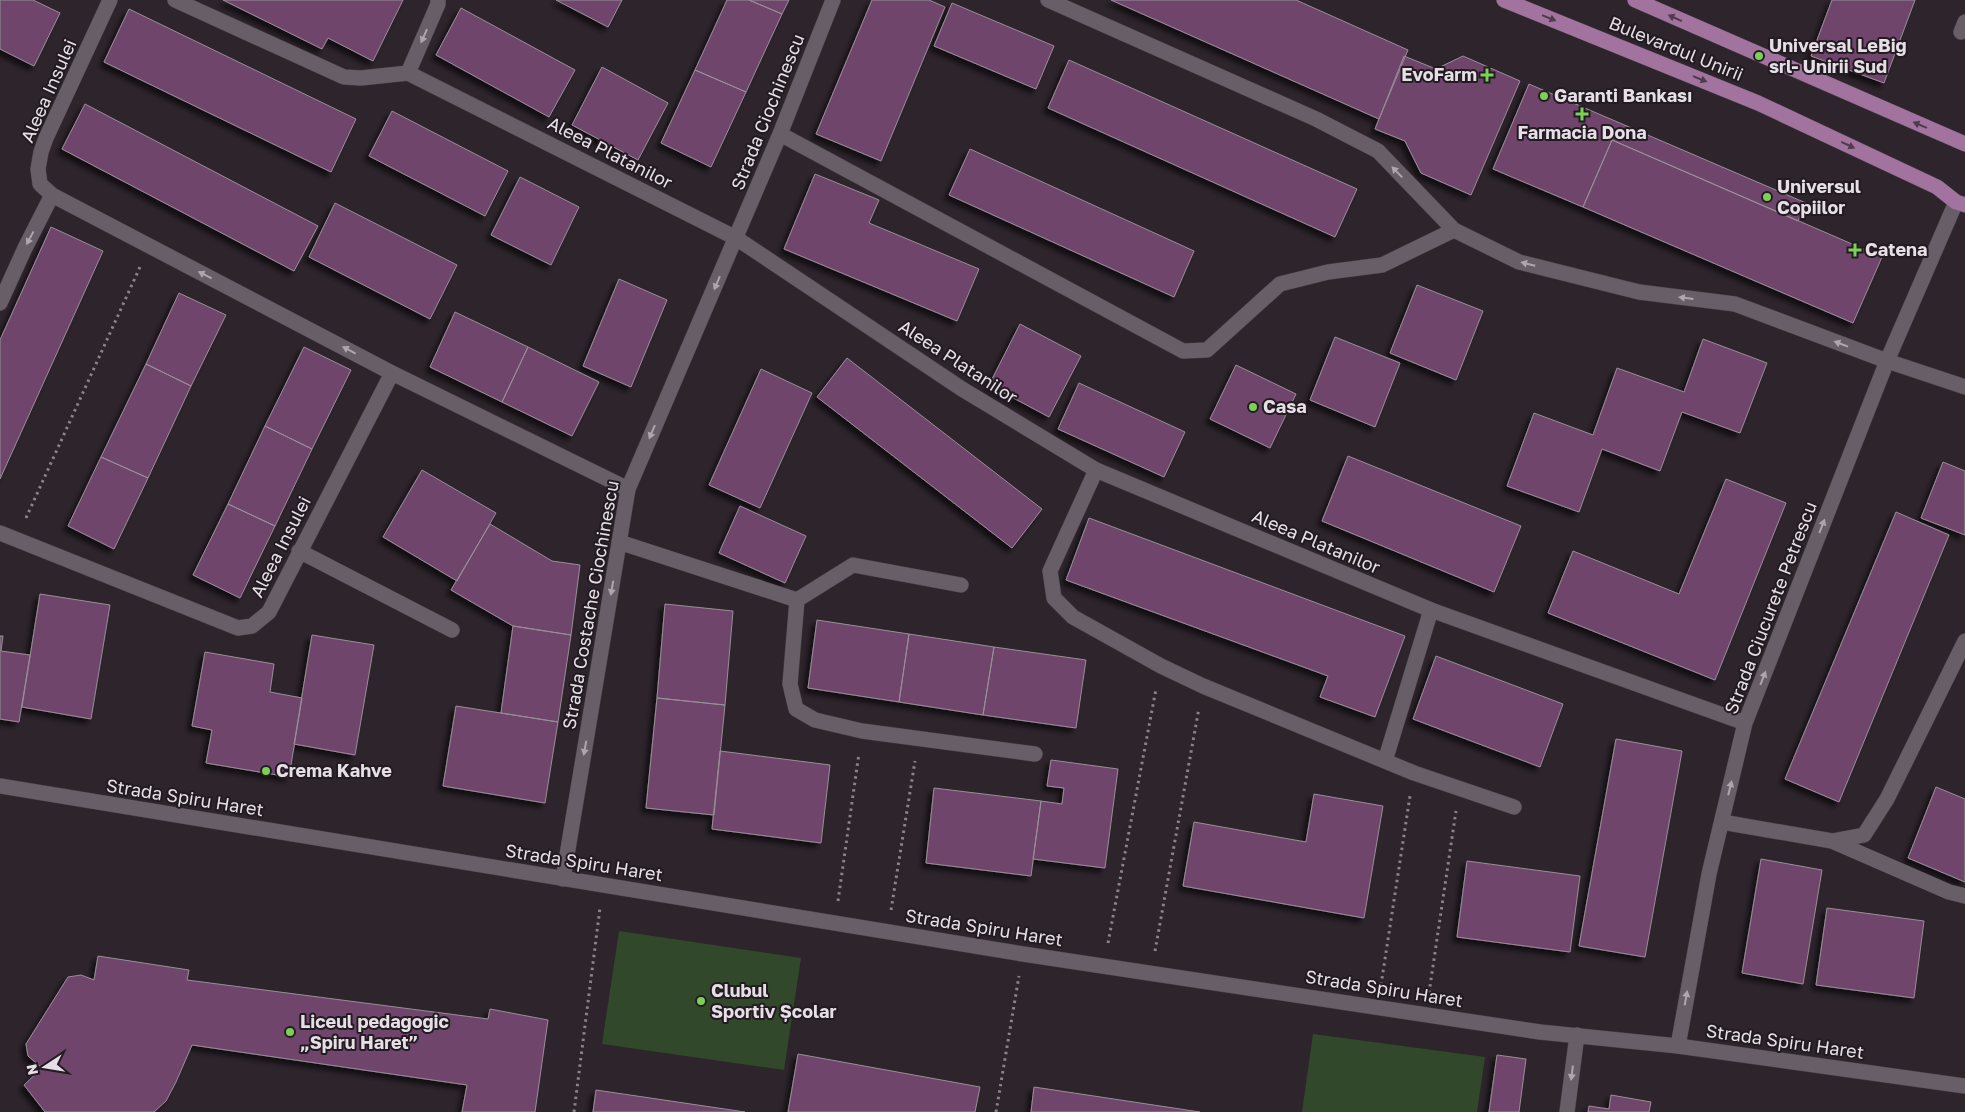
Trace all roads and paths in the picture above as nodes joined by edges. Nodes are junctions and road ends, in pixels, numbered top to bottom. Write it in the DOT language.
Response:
graph roads {
  1 [pos="110,0"];
  2 [pos="174,0"];
  3 [pos="438,0"];
  4 [pos="833,0"];
  5 [pos="1048,0"];
  6 [pos="1504,0"];
  7 [pos="1636,0"];
  8 [pos="408,73"];
  9 [pos="780,134"];
  10 [pos="1965,144"];
  11 [pos="52,195"];
  12 [pos="1960,203"];
  13 [pos="1454,230"];
  14 [pos="736,238"];
  15 [pos="149,247"];
  16 [pos="0,303"];
  17 [pos="1886,361"];
  18 [pos="392,373"];
  19 [pos="1965,388"];
  20 [pos="1096,470"];
  21 [pos="628,489"];
  22 [pos="0,533"];
  23 [pos="16,540"];
  24 [pos="619,542"];
  25 [pos="299,551"];
  26 [pos="961,585"];
  27 [pos="797,600"];
  28 [pos="1431,610"];
  29 [pos="452,630"];
  30 [pos="1965,641"];
  31 [pos="1161,666"];
  32 [pos="1203,686"];
  33 [pos="1746,723"];
  34 [pos="862,730"];
  35 [pos="919,738"];
  36 [pos="1036,754"];
  37 [pos="1385,761"];
  38 [pos="1414,773"];
  39 [pos="0,786"];
  40 [pos="1459,788"];
  41 [pos="1514,807"];
  42 [pos="1722,822"];
  43 [pos="1864,835"];
  44 [pos="1832,842"];
  45 [pos="1873,860"];
  46 [pos="563,879"];
  47 [pos="603,885"];
  48 [pos="1965,896"];
  49 [pos="834,923"];
  50 [pos="888,932"];
  51 [pos="1023,954"];
  52 [pos="1103,966"];
  53 [pos="1151,973"];
  54 [pos="1377,1007"];
  55 [pos="1426,1014"];
  56 [pos="1577,1035"];
  57 [pos="1678,1046"];
  58 [pos="1965,1086"];
  59 [pos="574,1112"];
  60 [pos="996,1112"];
  61 [pos="1567,1112"];
  1 -- 11 [label="street, Aleea Insulei"];
  2 -- 8 [label="street"];
  3 -- 8 [label="street, one-way"];
  4 -- 9 [label="street, Strada Ciochinescu"];
  13 -- 5 [label="street, one-way"];
  6 -- 12 [label="main road, Bulevardul Unirii, one-way"];
  10 -- 7 [label="main road, Bulevardul Unirii, one-way"];
  8 -- 14 [label="street, Aleea Platanilor"];
  9 -- 13 [label="street"];
  9 -- 14 [label="street, Strada Ciochinescu"];
  11 -- 15 [label="street, Aleea Insulei"];
  11 -- 16 [label="street, one-way"];
  12 -- 17 [label="street, Strada Ciucurete Petrescu"];
  17 -- 13 [label="street, one-way"];
  14 -- 20 [label="street, Aleea Platanilor"];
  14 -- 21 [label="street, Strada Costache Ciochinescu, one-way"];
  18 -- 15 [label="street, Aleea Insulei, one-way"];
  15 -- 23 [label="path"];
  17 -- 19 [label="street"];
  33 -- 17 [label="street, Strada Ciucurete Petrescu, one-way"];
  18 -- 21 [label="street, Aleea Insulei"];
  18 -- 25 [label="street, Aleea Insulei"];
  20 -- 28 [label="street, Aleea Platanilor"];
  20 -- 31 [label="street"];
  21 -- 24 [label="street, Strada Costache Ciochinescu"];
  22 -- 23 [label="street, Aleea Insulei"];
  23 -- 25 [label="street, Aleea Insulei"];
  24 -- 27 [label="street"];
  24 -- 46 [label="street, Strada Costache Ciochinescu, one-way"];
  25 -- 29 [label="street"];
  26 -- 27 [label="street"];
  27 -- 34 [label="street"];
  28 -- 33 [label="street, Aleea Platanilor"];
  28 -- 37 [label="street"];
  30 -- 43 [label="street"];
  31 -- 32 [label="street"];
  31 -- 52 [label="path"];
  32 -- 37 [label="street"];
  32 -- 53 [label="path"];
  42 -- 33 [label="street, Strada Ciucurete Petrescu, one-way"];
  34 -- 35 [label="street"];
  34 -- 49 [label="path"];
  35 -- 36 [label="street"];
  35 -- 50 [label="path"];
  37 -- 38 [label="street"];
  38 -- 40 [label="street"];
  38 -- 54 [label="path"];
  39 -- 46 [label="street, Strada Spiru Haret"];
  40 -- 41 [label="street"];
  40 -- 55 [label="path"];
  42 -- 44 [label="street"];
  57 -- 42 [label="street, Strada Ciucurete Petrescu, one-way"];
  43 -- 44 [label="street"];
  43 -- 45 [label="street"];
  44 -- 45 [label="street"];
  45 -- 48 [label="street"];
  46 -- 47 [label="street, Strada Spiru Haret"];
  47 -- 49 [label="street, Strada Spiru Haret"];
  47 -- 59 [label="path"];
  49 -- 50 [label="street, Strada Spiru Haret"];
  50 -- 51 [label="street, Strada Spiru Haret"];
  51 -- 52 [label="street, Strada Spiru Haret"];
  51 -- 60 [label="path"];
  52 -- 53 [label="street, Strada Spiru Haret"];
  53 -- 54 [label="street, Strada Spiru Haret"];
  54 -- 55 [label="street, Strada Spiru Haret"];
  55 -- 56 [label="street, Strada Spiru Haret"];
  56 -- 57 [label="street, Strada Spiru Haret"];
  56 -- 61 [label="street, one-way"];
  57 -- 58 [label="street, Strada Spiru Haret"];
}
